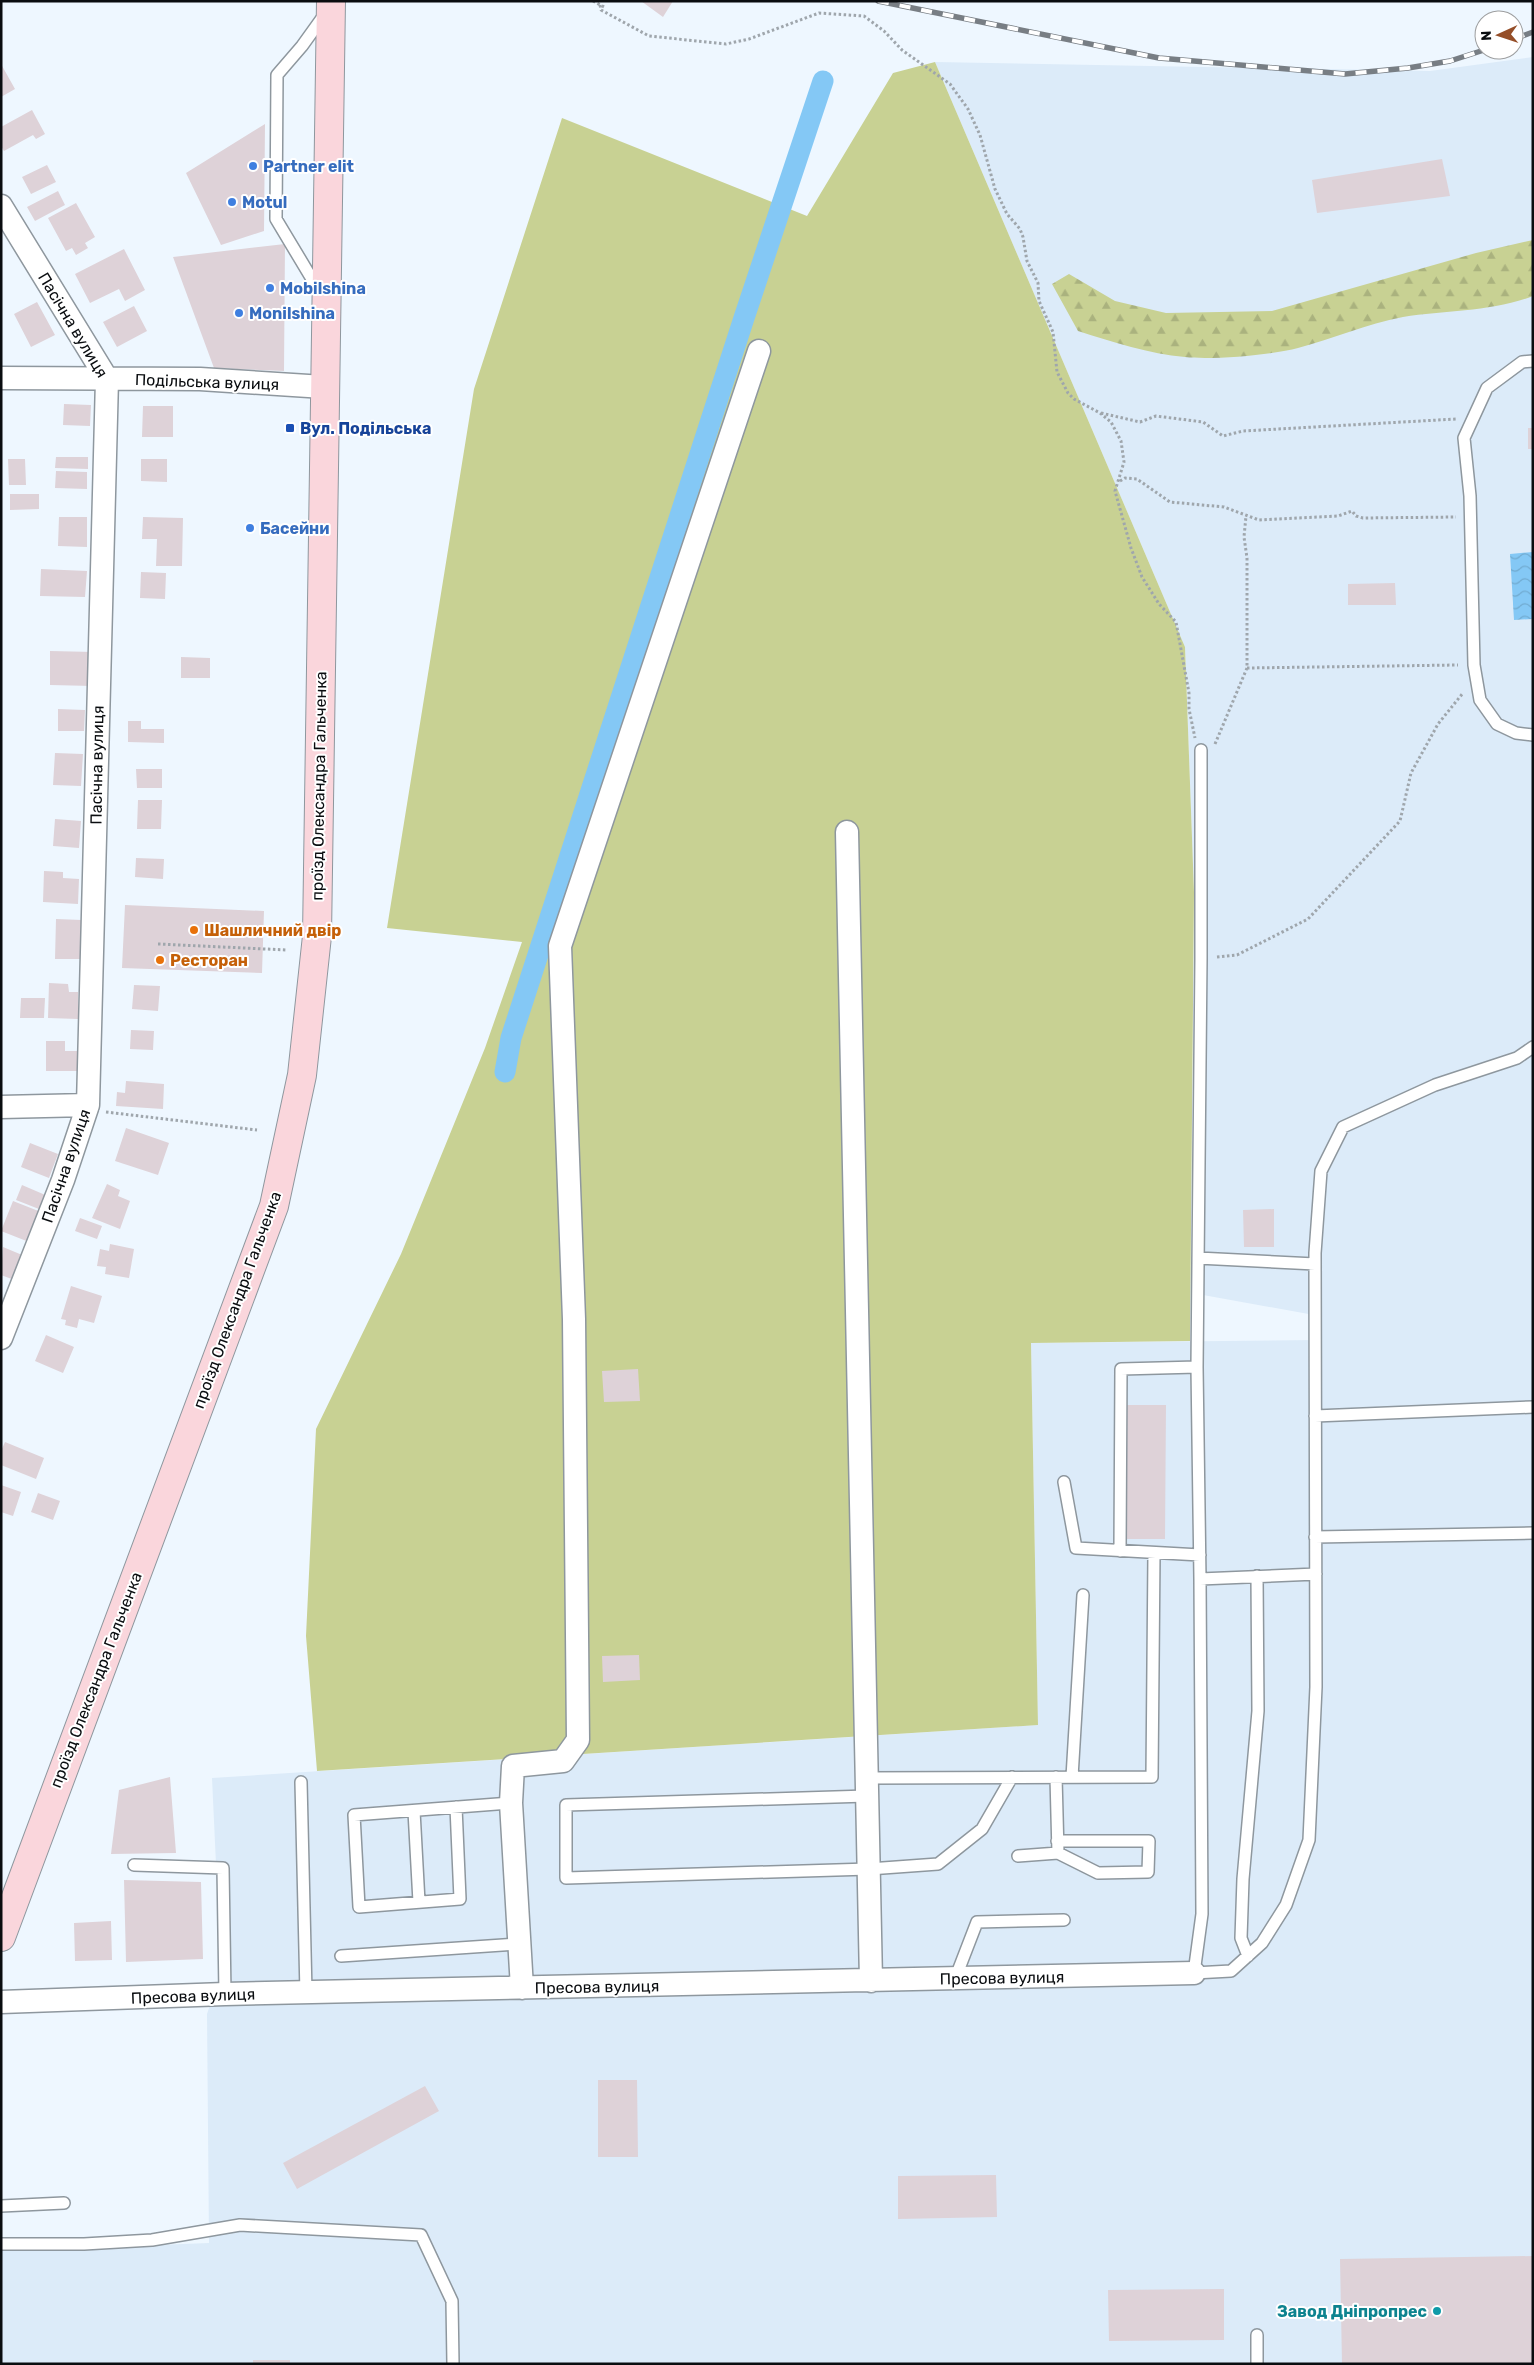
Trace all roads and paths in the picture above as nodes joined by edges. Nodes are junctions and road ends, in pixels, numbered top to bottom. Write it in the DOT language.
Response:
graph roads {
  1 [pos="593,1"];
  2 [pos="331,4"];
  3 [pos="600,6"];
  4 [pos="606,8"];
  5 [pos="1,206"];
  6 [pos="325,302"];
  7 [pos="758,350"];
  8 [pos="1533,362"];
  9 [pos="1,378"];
  10 [pos="107,379"];
  11 [pos="324,387"];
  12 [pos="1100,413"];
  13 [pos="1473,418"];
  14 [pos="1119,481"];
  15 [pos="1246,516"];
  16 [pos="1471,517"];
  17 [pos="1247,668"];
  18 [pos="1475,671"];
  19 [pos="1533,735"];
  20 [pos="1201,750"];
  21 [pos="1201,777"];
  22 [pos="847,832"];
  23 [pos="158,944"];
  24 [pos="287,950"];
  25 [pos="1201,959"];
  26 [pos="1533,1048"];
  27 [pos="88,1105"];
  28 [pos="1,1107"];
  29 [pos="257,1130"];
  30 [pos="1198,1258"];
  31 [pos="1315,1264"];
  32 [pos="1,1338"];
  33 [pos="1197,1367"];
  34 [pos="1533,1407"];
  35 [pos="1315,1416"];
  36 [pos="1064,1482"];
  37 [pos="1533,1533"];
  38 [pos="1316,1537"];
  39 [pos="1120,1551"];
  40 [pos="1154,1553"];
  41 [pos="1200,1555"];
  42 [pos="1316,1574"];
  43 [pos="1257,1576"];
  44 [pos="1200,1579"];
  45 [pos="1083,1595"];
  46 [pos="1056,1777"];
  47 [pos="1072,1777"];
  48 [pos="1012,1778"];
  49 [pos="300,1782"];
  50 [pos="867,1787"];
  51 [pos="511,1804"];
  52 [pos="456,1808"];
  53 [pos="414,1811"];
  54 [pos="1057,1841"];
  55 [pos="1058,1853"];
  56 [pos="1018,1856"];
  57 [pos="134,1865"];
  58 [pos="869,1869"];
  59 [pos="419,1902"];
  60 [pos="1064,1920"];
  61 [pos="1,1937"];
  62 [pos="520,1944"];
  63 [pos="341,1956"];
  64 [pos="1248,1956"];
  65 [pos="1194,1973"];
  66 [pos="955,1979"];
  67 [pos="871,1981"];
  68 [pos="522,1988"];
  69 [pos="306,1993"];
  70 [pos="225,1994"];
  71 [pos="1,2002"];
  72 [pos="64,2203"];
  73 [pos="1,2206"];
  74 [pos="1,2244"];
  75 [pos="1257,2335"];
  76 [pos="453,2364"];
  77 [pos="1257,2364"];
  1 -- 3 [label="path"];
  2 -- 6 [label="main road, проїзд Олександра Гальченка"];
  2 -- 6 [label="lane"];
  3 -- 4 [label="path"];
  3 -- 12 [label="path"];
  5 -- 10 [label="street, Пасічна вулиця"];
  6 -- 11 [label="main road, проїзд Олександра Гальченка"];
  7 -- 51 [label="street"];
  8 -- 13 [label="lane"];
  9 -- 10 [label="street, Подільська вулиця"];
  10 -- 11 [label="street, Подільська вулиця"];
  10 -- 27 [label="street, Пасічна вулиця"];
  11 -- 61 [label="main road, проїзд Олександра Гальченка"];
  12 -- 13 [label="path"];
  12 -- 14 [label="path"];
  13 -- 16 [label="lane"];
  14 -- 15 [label="path"];
  14 -- 20 [label="path"];
  15 -- 16 [label="path"];
  15 -- 17 [label="path"];
  16 -- 18 [label="lane"];
  17 -- 18 [label="path"];
  17 -- 21 [label="path"];
  18 -- 19 [label="lane"];
  18 -- 25 [label="path"];
  20 -- 21 [label="lane"];
  21 -- 25 [label="lane"];
  22 -- 50 [label="street"];
  23 -- 24 [label="path"];
  25 -- 30 [label="lane"];
  26 -- 31 [label="lane"];
  27 -- 28 [label="street"];
  27 -- 29 [label="path"];
  27 -- 32 [label="street, Пасічна вулиця"];
  30 -- 31 [label="lane"];
  30 -- 33 [label="lane"];
  31 -- 35 [label="lane"];
  33 -- 39 [label="lane"];
  33 -- 41 [label="lane"];
  34 -- 35 [label="lane"];
  35 -- 38 [label="lane"];
  36 -- 39 [label="lane"];
  37 -- 38 [label="lane"];
  38 -- 42 [label="lane"];
  39 -- 40 [label="lane"];
  40 -- 41 [label="lane"];
  40 -- 47 [label="lane"];
  41 -- 44 [label="lane"];
  42 -- 43 [label="lane"];
  42 -- 64 [label="lane"];
  43 -- 44 [label="lane"];
  43 -- 64 [label="lane"];
  44 -- 65 [label="lane"];
  45 -- 47 [label="lane"];
  46 -- 47 [label="lane"];
  46 -- 48 [label="lane"];
  46 -- 54 [label="lane"];
  48 -- 50 [label="lane"];
  48 -- 58 [label="lane"];
  49 -- 69 [label="lane"];
  50 -- 58 [label="street"];
  50 -- 58 [label="lane"];
  51 -- 52 [label="lane"];
  51 -- 62 [label="street"];
  52 -- 53 [label="lane"];
  52 -- 59 [label="lane"];
  53 -- 59 [label="lane"];
  53 -- 59 [label="lane"];
  54 -- 55 [label="lane"];
  54 -- 55 [label="lane"];
  55 -- 56 [label="lane"];
  57 -- 70 [label="lane"];
  58 -- 67 [label="street"];
  60 -- 66 [label="lane"];
  62 -- 63 [label="lane"];
  62 -- 68 [label="street"];
  64 -- 65 [label="lane"];
  65 -- 66 [label="street, Пресова вулиця"];
  66 -- 67 [label="street, Пресова вулиця"];
  67 -- 68 [label="street, Пресова вулиця"];
  68 -- 69 [label="street, Пресова вулиця"];
  69 -- 70 [label="street, Пресова вулиця"];
  70 -- 71 [label="street, Пресова вулиця"];
  72 -- 73 [label="lane"];
  74 -- 76 [label="lane"];
  75 -- 77 [label="lane"];
}
